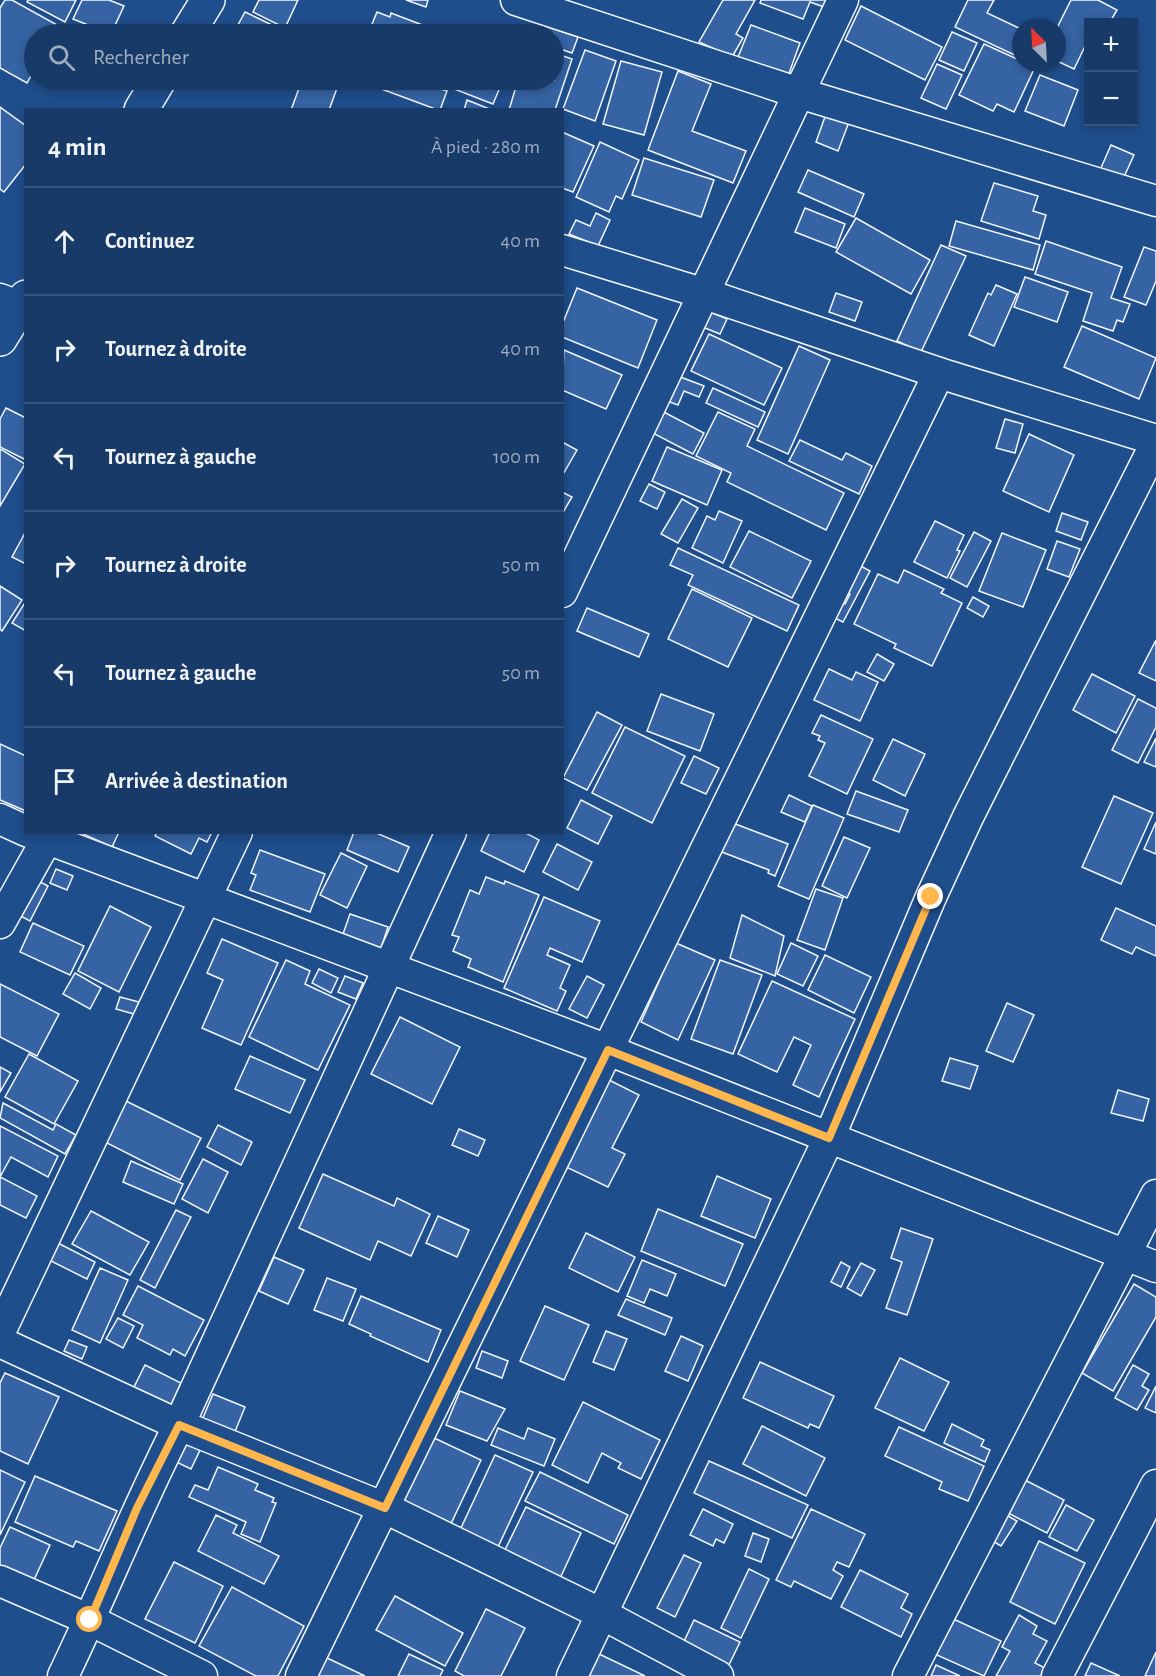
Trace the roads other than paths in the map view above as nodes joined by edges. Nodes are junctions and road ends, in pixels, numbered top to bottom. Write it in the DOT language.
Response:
graph roads {
  1 [pos="208,0"];
  2 [pos="516,0"];
  3 [pos="843,0"];
  4 [pos="193,24"];
  5 [pos="153,90"];
  6 [pos="799,93"];
  7 [pos="142,108"];
  8 [pos="1156,201"];
  9 [pos="564,251"];
  10 [pos="702,293"];
  11 [pos="15,301"];
  12 [pos="0,339"];
  13 [pos="939,373"];
  14 [pos="1156,442"];
  15 [pos="564,588"];
  16 [pos="0,819"];
  17 [pos="24,828"];
  18 [pos="38,834"];
  19 [pos="236,834"];
  20 [pos="450,834"];
  21 [pos="206,900"];
  22 [pos="0,923"];
  23 [pos="389,967"];
  24 [pos="608,1050"];
  25 [pos="829,1138"];
  26 [pos="1156,1195"];
  27 [pos="1126,1256"];
  28 [pos="1156,1267"];
  29 [pos="0,1332"];
  30 [pos="0,1342"];
  31 [pos="179,1425"];
  32 [pos="1156,1485"];
  33 [pos="385,1508"];
  34 [pos="0,1581"];
  35 [pos="602,1614"];
  36 [pos="90,1620"];
  37 [pos="63,1676"];
  38 [pos="202,1676"];
  39 [pos="301,1676"];
  40 [pos="572,1676"];
  41 [pos="718,1676"];
  42 [pos="908,1676"];
  43 [pos="1057,1676"];
  1 -- 4 [label="street"];
  2 -- 6 [label="street"];
  3 -- 6 [label="street"];
  5 -- 7 [label="street"];
  6 -- 8 [label="street"];
  6 -- 10 [label="street"];
  9 -- 10 [label="street"];
  10 -- 13 [label="street"];
  10 -- 15 [label="street"];
  11 -- 12 [label="street"];
  13 -- 14 [label="street"];
  13 -- 24 [label="street"];
  14 -- 25 [label="street"];
  16 -- 17 [label="street"];
  18 -- 21 [label="street"];
  18 -- 22 [label="street"];
  19 -- 21 [label="street"];
  20 -- 23 [label="street"];
  21 -- 23 [label="street"];
  21 -- 29 [label="street"];
  23 -- 24 [label="street"];
  23 -- 31 [label="street"];
  24 -- 25 [label="street"];
  24 -- 33 [label="street"];
  25 -- 27 [label="street"];
  25 -- 35 [label="street"];
  26 -- 27 [label="street"];
  27 -- 28 [label="street"];
  27 -- 42 [label="street"];
  30 -- 31 [label="street"];
  31 -- 33 [label="street"];
  31 -- 36 [label="street"];
  32 -- 43 [label="street"];
  33 -- 35 [label="street"];
  33 -- 39 [label="street"];
  34 -- 36 [label="street"];
  35 -- 40 [label="street"];
  35 -- 41 [label="street"];
  36 -- 37 [label="street"];
  36 -- 38 [label="street"];
}
